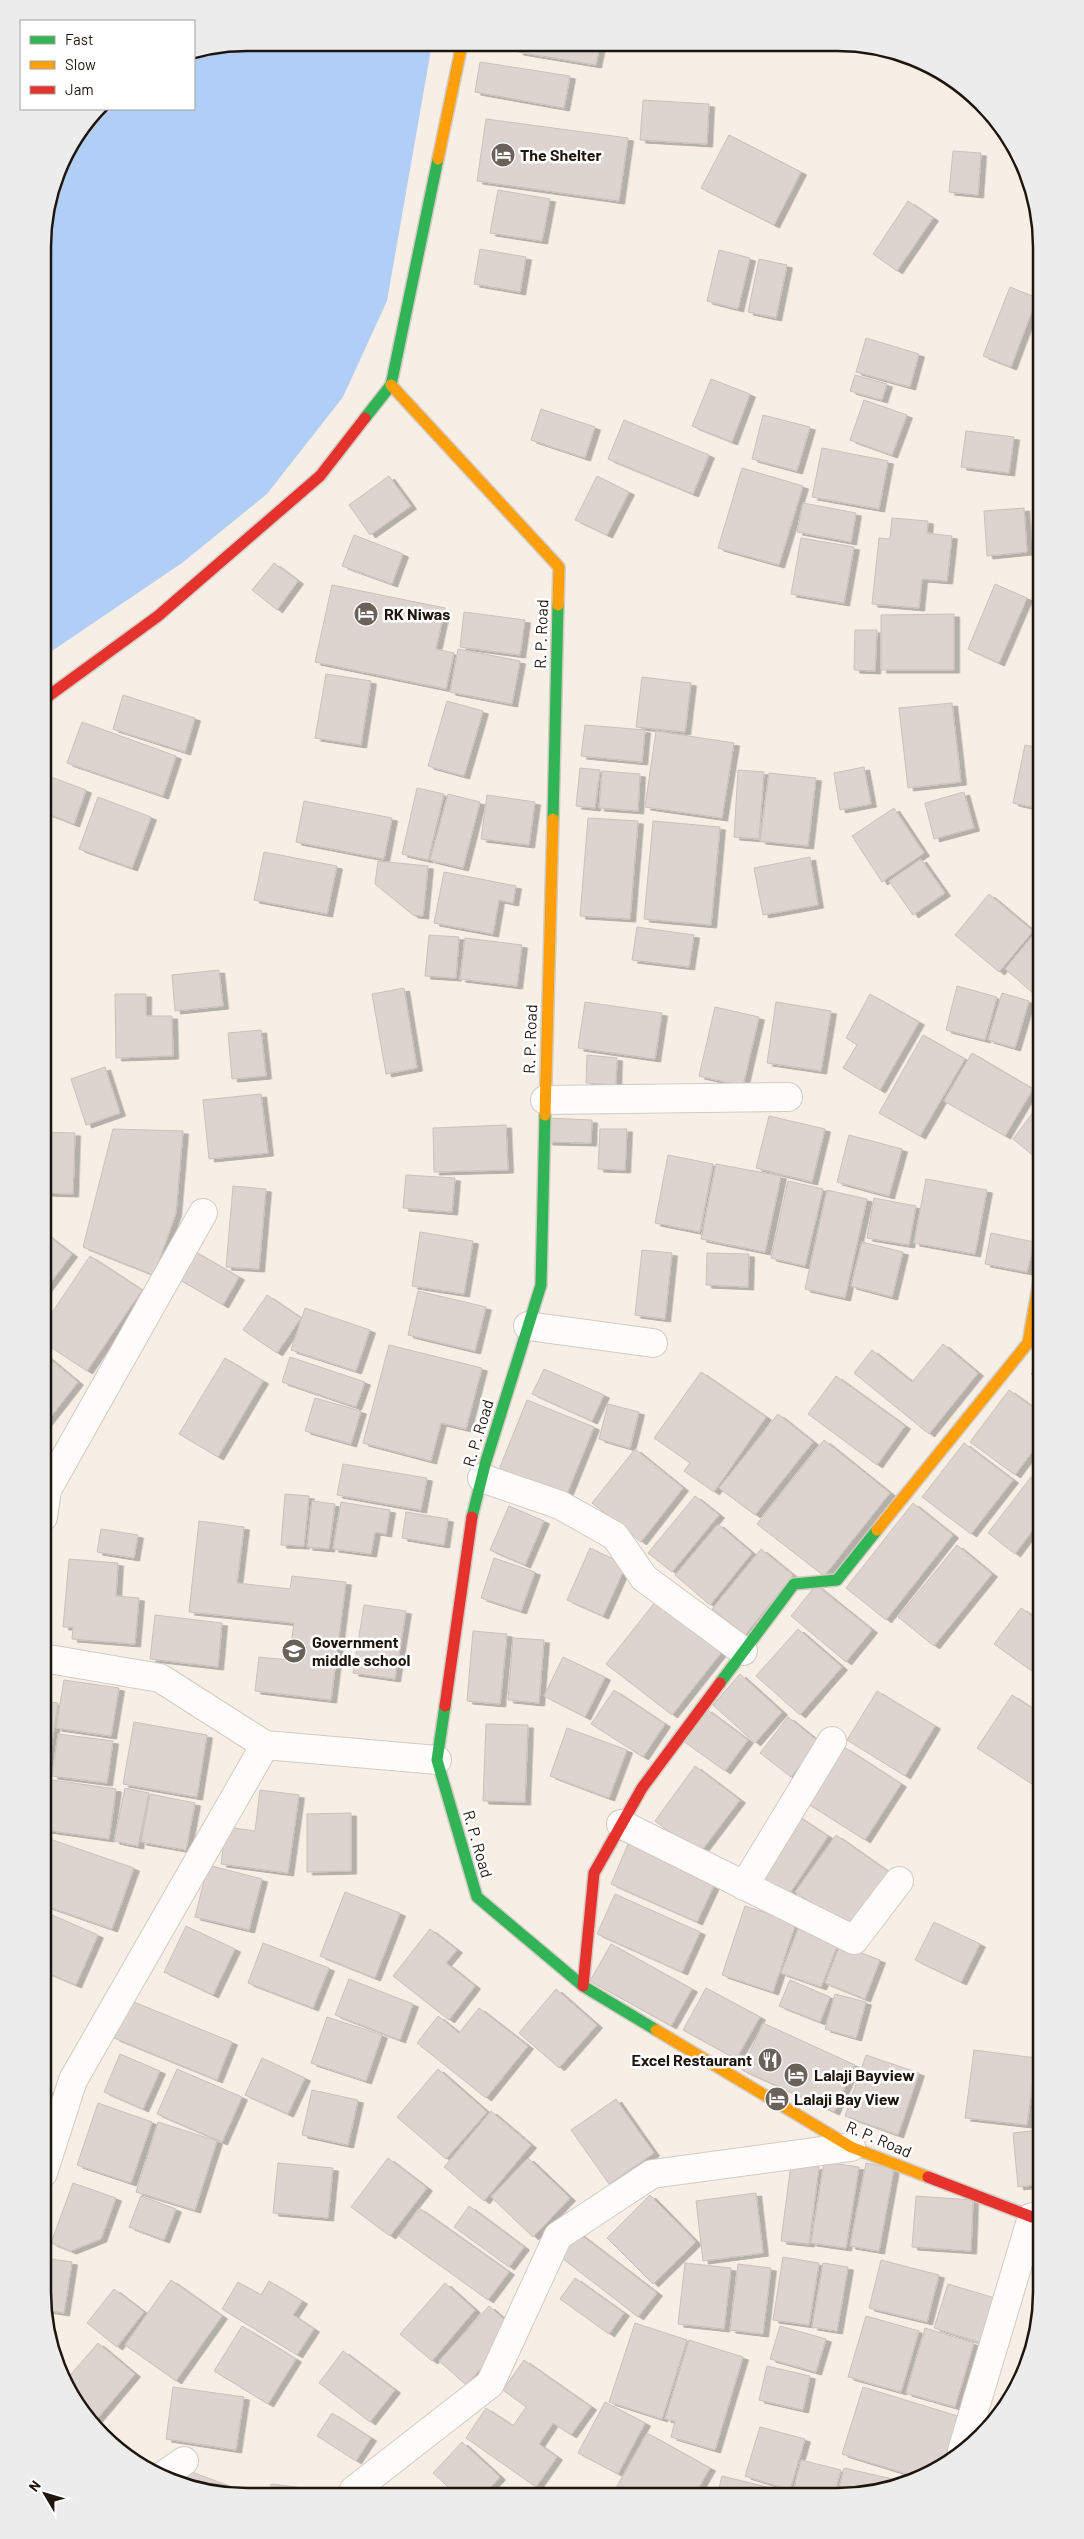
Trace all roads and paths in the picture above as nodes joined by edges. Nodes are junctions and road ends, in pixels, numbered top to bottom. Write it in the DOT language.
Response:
graph roads {
  1 [pos="461,51"];
  2 [pos="391,385"];
  3 [pos="51,694"];
  4 [pos="788,1097"];
  5 [pos="545,1100"];
  6 [pos="203,1213"];
  7 [pos="1033,1315"];
  8 [pos="528,1326"];
  9 [pos="653,1343"];
  10 [pos="482,1478"];
  11 [pos="51,1483"];
  12 [pos="743,1651"];
  13 [pos="51,1659"];
  14 [pos="832,1741"];
  15 [pos="265,1745"];
  16 [pos="437,1760"];
  17 [pos="621,1824"];
  18 [pos="899,1881"];
  19 [pos="744,1886"];
  20 [pos="583,1986"];
  21 [pos="51,2146"];
  22 [pos="851,2147"];
  23 [pos="1033,2214"];
  24 [pos="1033,2225"];
  25 [pos="966,2439"];
  26 [pos="184,2461"];
  27 [pos="168,2471"];
  28 [pos="357,2488"];
  1 -- 2 [label="street"];
  2 -- 3 [label="street"];
  2 -- 5 [label="street, R. P. Road"];
  4 -- 5 [label="street"];
  5 -- 8 [label="street, R. P. Road"];
  6 -- 11 [label="street"];
  7 -- 12 [label="street"];
  8 -- 9 [label="street"];
  8 -- 10 [label="street, R. P. Road"];
  10 -- 12 [label="street"];
  10 -- 16 [label="street, R. P. Road"];
  12 -- 17 [label="street"];
  13 -- 15 [label="street"];
  14 -- 19 [label="street"];
  15 -- 16 [label="street"];
  15 -- 21 [label="street"];
  16 -- 20 [label="street, R. P. Road"];
  17 -- 19 [label="street"];
  17 -- 20 [label="street"];
  18 -- 19 [label="street"];
  20 -- 22 [label="street, R. P. Road"];
  22 -- 23 [label="street, R. P. Road"];
  22 -- 28 [label="street"];
  24 -- 25 [label="street"];
  26 -- 27 [label="street"];
}
